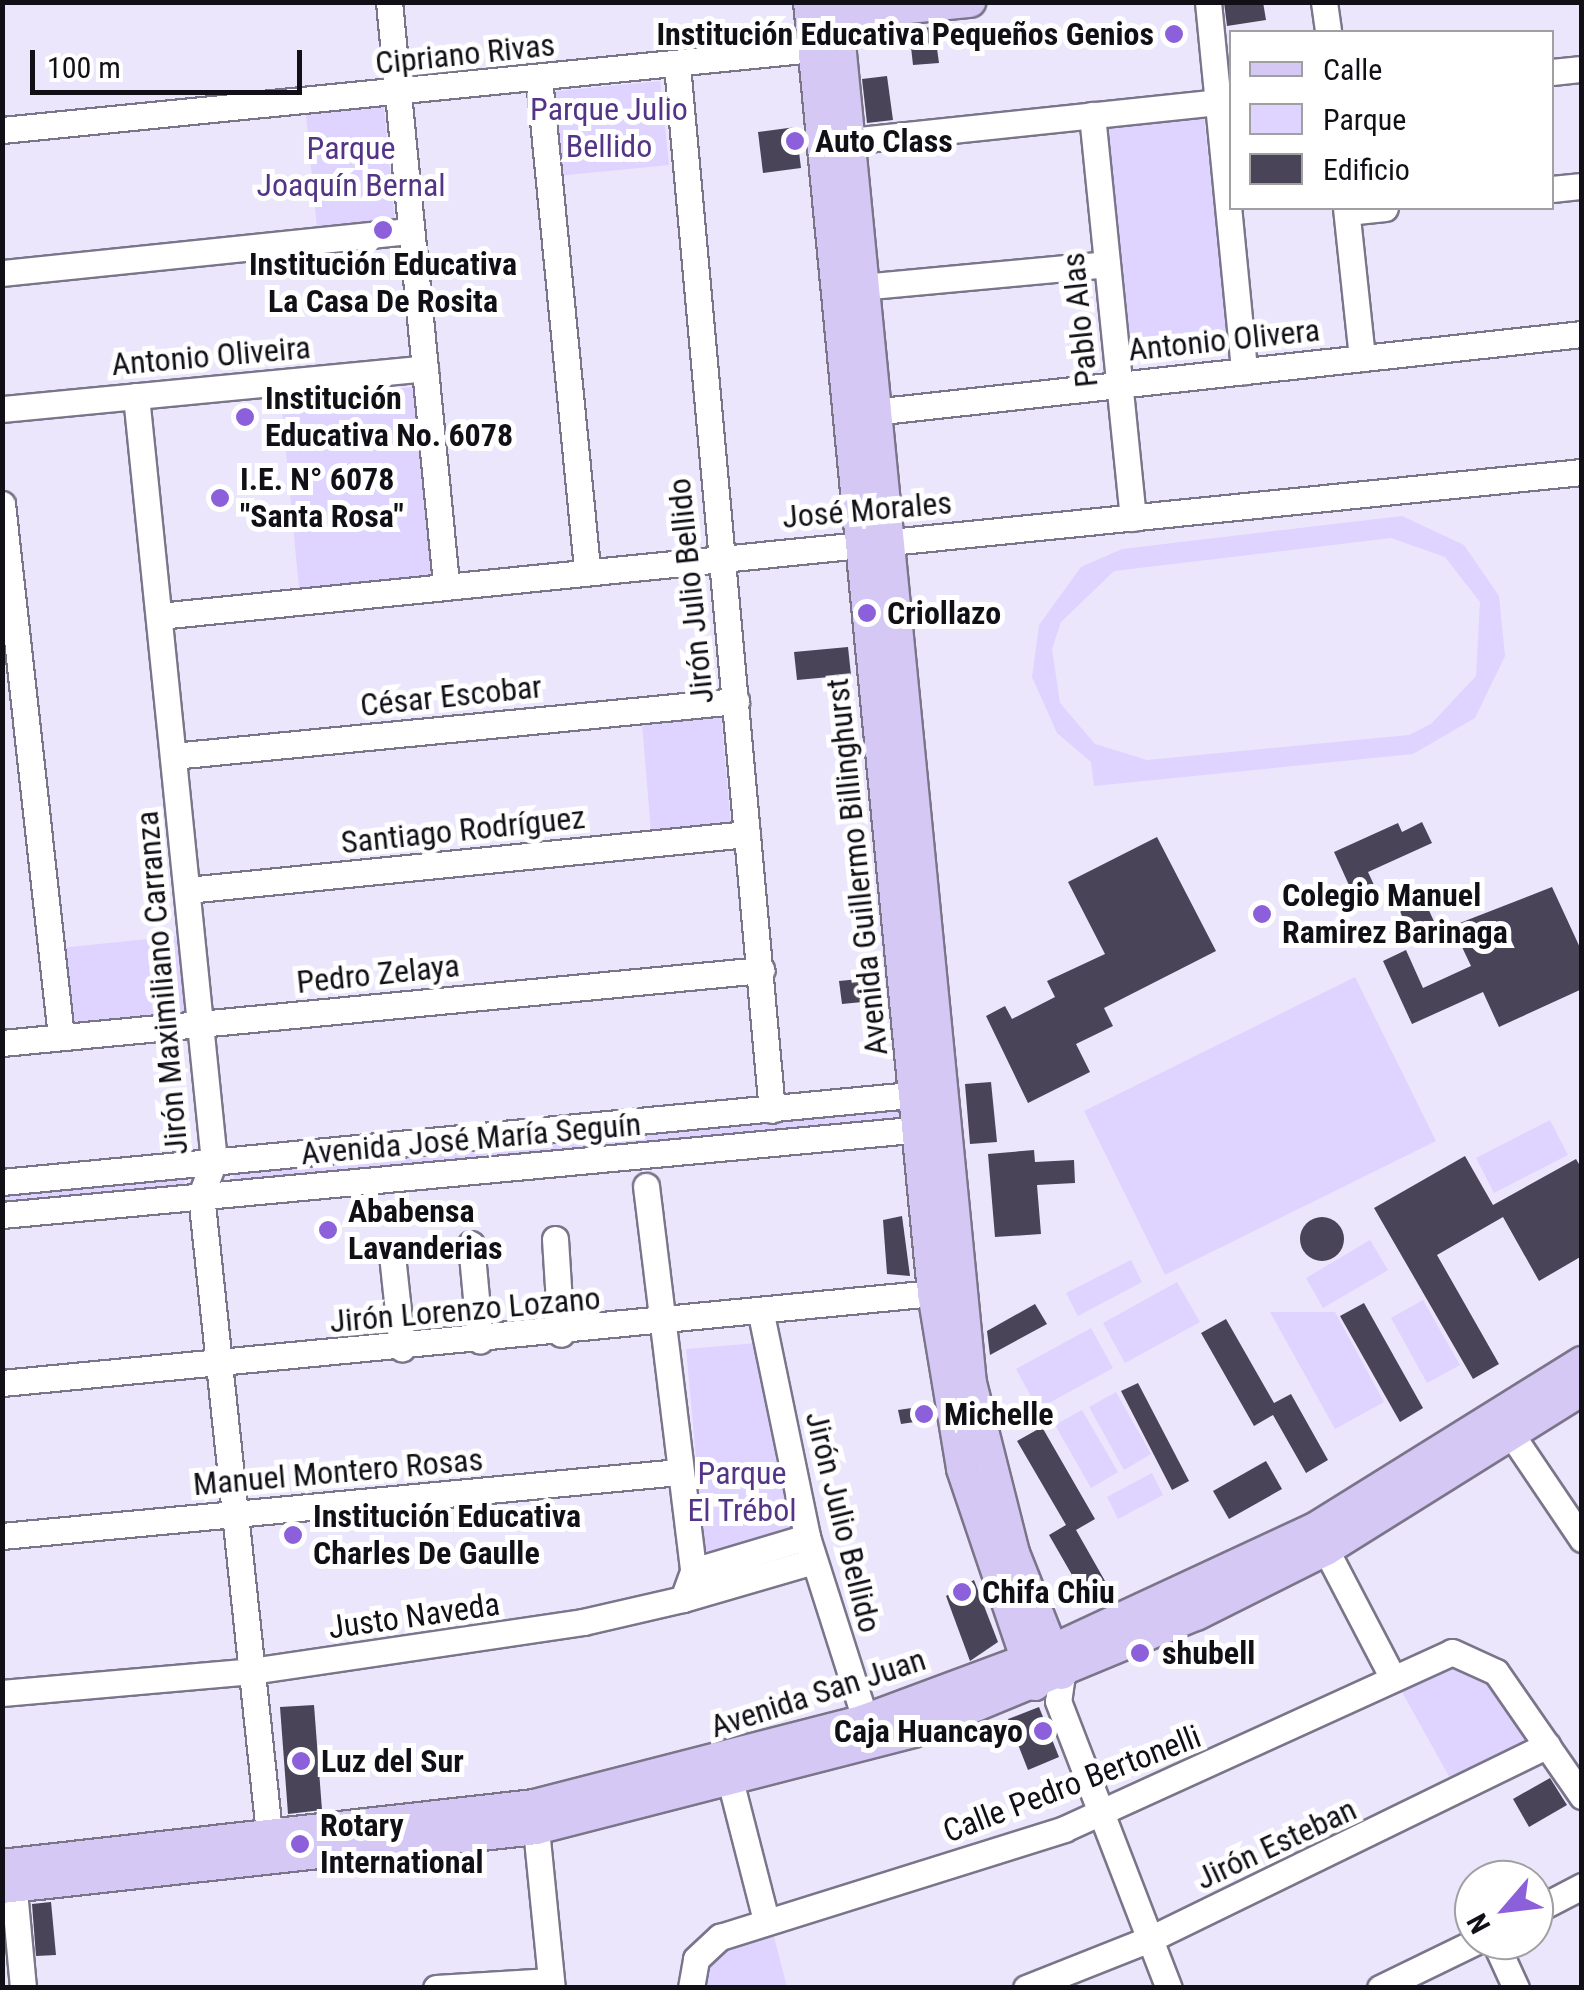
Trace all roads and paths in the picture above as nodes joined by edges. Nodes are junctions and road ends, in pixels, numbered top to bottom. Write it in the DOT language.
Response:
graph roads {
  1 [pos="389,2"];
  2 [pos="970,2"];
  3 [pos="1208,2"];
  4 [pos="1324,2"];
  5 [pos="823,10"];
  6 [pos="1328,30"];
  7 [pos="814,49"];
  8 [pos="677,65"];
  9 [pos="1582,69"];
  10 [pos="1554,72"];
  11 [pos="540,79"];
  12 [pos="398,93"];
  13 [pos="1218,102"];
  14 [pos="1092,115"];
  15 [pos="2,130"];
  16 [pos="848,141"];
  17 [pos="1582,186"];
  18 [pos="1554,190"];
  19 [pos="1346,210"];
  20 [pos="411,231"];
  21 [pos="1108,264"];
  22 [pos="2,274"];
  23 [pos="862,288"];
  24 [pos="1582,334"];
  25 [pos="1362,358"];
  26 [pos="425,368"];
  27 [pos="1244,371"];
  28 [pos="1120,384"];
  29 [pos="136,396"];
  30 [pos="2,409"];
  31 [pos="874,412"];
  32 [pos="1582,472"];
  33 [pos="2,504"];
  34 [pos="1133,518"];
  35 [pos="874,542"];
  36 [pos="718,557"];
  37 [pos="587,570"];
  38 [pos="446,582"];
  39 [pos="159,616"];
  40 [pos="736,701"];
  41 [pos="173,756"];
  42 [pos="747,834"];
  43 [pos="187,890"];
  44 [pos="761,970"];
  45 [pos="200,1024"];
  46 [pos="61,1037"];
  47 [pos="2,1043"];
  48 [pos="928,1094"];
  49 [pos="772,1110"];
  50 [pos="931,1129"];
  51 [pos="214,1162"];
  52 [pos="2,1182"];
  53 [pos="646,1186"];
  54 [pos="201,1195"];
  55 [pos="2,1215"];
  56 [pos="555,1239"];
  57 [pos="471,1244"];
  58 [pos="392,1256"];
  59 [pos="933,1294"];
  60 [pos="761,1314"];
  61 [pos="659,1326"];
  62 [pos="562,1334"];
  63 [pos="480,1341"];
  64 [pos="402,1348"];
  65 [pos="1582,1362"];
  66 [pos="218,1363"];
  67 [pos="2,1383"];
  68 [pos="1582,1390"];
  69 [pos="1507,1427"];
  70 [pos="679,1472"];
  71 [pos="235,1514"];
  72 [pos="2,1536"];
  73 [pos="1582,1540"];
  74 [pos="811,1549"];
  75 [pos="1326,1550"];
  76 [pos="693,1571"];
  77 [pos="683,1599"];
  78 [pos="250,1671"];
  79 [pos="1047,1674"];
  80 [pos="1393,1678"];
  81 [pos="2,1693"];
  82 [pos="869,1732"];
  83 [pos="1547,1745"];
  84 [pos="732,1784"];
  85 [pos="1582,1796"];
  86 [pos="1104,1813"];
  87 [pos="536,1829"];
  88 [pos="271,1849"];
  89 [pos="8,1876"];
  90 [pos="1582,1886"];
  91 [pos="1554,1901"];
  92 [pos="766,1920"];
  93 [pos="1150,1940"];
  94 [pos="1454,1952"];
  95 [pos="1503,1960"];
  96 [pos="551,1984"];
  97 [pos="22,1988"];
  98 [pos="436,1988"];
  99 [pos="691,1988"];
  100 [pos="1026,1988"];
  101 [pos="1169,1988"];
  102 [pos="1380,1988"];
  103 [pos="1516,1988"];
  1 -- 12 [label="street"];
  2 -- 5 [label="main road"];
  3 -- 13 [label="street"];
  4 -- 6 [label="street"];
  5 -- 7 [label="main road, Avenida Guillermo Billinghurst"];
  5 -- 16 [label="main road, Avenida Guillermo Billinghurst"];
  7 -- 8 [label="street, Cipriano Rivas"];
  7 -- 35 [label="main road, Avenida Guillermo Billinghurst"];
  8 -- 11 [label="street, Cipriano Rivas"];
  8 -- 36 [label="street, Jirón Julio Bellido"];
  9 -- 10 [label="street"];
  11 -- 12 [label="street, Cipriano Rivas"];
  11 -- 37 [label="street"];
  12 -- 15 [label="street, Cipriano Rivas"];
  12 -- 20 [label="street"];
  13 -- 14 [label="street"];
  13 -- 27 [label="street"];
  14 -- 16 [label="street"];
  14 -- 21 [label="street, Pablo Alas"];
  16 -- 23 [label="main road, Avenida Guillermo Billinghurst"];
  17 -- 18 [label="street"];
  19 -- 25 [label="street"];
  20 -- 22 [label="street"];
  20 -- 26 [label="street"];
  21 -- 23 [label="street"];
  21 -- 28 [label="street, Pablo Alas"];
  23 -- 31 [label="main road, Avenida Guillermo Billinghurst"];
  24 -- 25 [label="street, Antonio Olivera"];
  25 -- 27 [label="street, Antonio Olivera"];
  26 -- 29 [label="street, Antonio Oliveira"];
  26 -- 38 [label="street"];
  27 -- 28 [label="street, Antonio Olivera"];
  28 -- 31 [label="street, Antonio Olivera"];
  28 -- 34 [label="street, Pablo Alas"];
  29 -- 30 [label="street, Antonio Oliveira"];
  29 -- 39 [label="street, Jirón Maximiliano Carranza"];
  31 -- 35 [label="main road, Avenida Guillermo Billinghurst"];
  32 -- 34 [label="street, José Morales"];
  33 -- 46 [label="street"];
  34 -- 35 [label="street, José Morales"];
  35 -- 36 [label="street, José Morales"];
  35 -- 48 [label="main road, Avenida Guillermo Billinghurst"];
  36 -- 37 [label="street, José Morales"];
  36 -- 40 [label="street, Jirón Julio Bellido"];
  37 -- 38 [label="street, José Morales"];
  38 -- 39 [label="street, José Morales"];
  39 -- 41 [label="street, Jirón Maximiliano Carranza"];
  40 -- 41 [label="street, César Escobar"];
  40 -- 42 [label="street, Jirón Julio Bellido"];
  41 -- 43 [label="street, Jirón Maximiliano Carranza"];
  42 -- 43 [label="street, Santiago Rodríguez"];
  42 -- 44 [label="street, Jirón Julio Bellido"];
  43 -- 45 [label="street, Jirón Maximiliano Carranza"];
  44 -- 45 [label="street, Pedro Zelaya"];
  44 -- 49 [label="street, Jirón Julio Bellido"];
  45 -- 46 [label="street, Pedro Zelaya"];
  45 -- 51 [label="street, Jirón Maximiliano Carranza"];
  46 -- 47 [label="street, Pedro Zelaya"];
  48 -- 49 [label="street, Avenida José María Seguín"];
  48 -- 50 [label="main road, Avenida Guillermo Billinghurst"];
  49 -- 51 [label="street, Avenida José María Seguín"];
  50 -- 54 [label="street, Avenida José María Seguín"];
  50 -- 59 [label="main road, Avenida Guillermo Billinghurst"];
  50 -- 79 [label="main road, Avenida Guillermo Billinghurst"];
  51 -- 52 [label="street, Avenida José María Seguín"];
  51 -- 54 [label="street, Jirón Maximiliano Carranza"];
  53 -- 61 [label="street"];
  54 -- 55 [label="street, Avenida José María Seguín"];
  54 -- 66 [label="street, Jirón Maximiliano Carranza"];
  56 -- 62 [label="street"];
  57 -- 63 [label="street"];
  58 -- 64 [label="street"];
  59 -- 60 [label="street, Jirón Lorenzo Lozano"];
  59 -- 79 [label="main road, Avenida Guillermo Billinghurst"];
  60 -- 61 [label="street, Jirón Lorenzo Lozano"];
  60 -- 74 [label="street, Jirón Julio Bellido"];
  61 -- 62 [label="street, Jirón Lorenzo Lozano"];
  61 -- 70 [label="street"];
  62 -- 63 [label="street, Jirón Lorenzo Lozano"];
  63 -- 64 [label="street, Jirón Lorenzo Lozano"];
  64 -- 66 [label="street, Jirón Lorenzo Lozano"];
  65 -- 69 [label="main road, Avenida San Juan"];
  66 -- 67 [label="street, Jirón Lorenzo Lozano"];
  66 -- 71 [label="street, Jirón Maximiliano Carranza"];
  68 -- 69 [label="main road, Avenida San Juan"];
  69 -- 73 [label="street"];
  69 -- 75 [label="main road, Avenida San Juan"];
  69 -- 79 [label="main road, Avenida San Juan"];
  70 -- 71 [label="street, Manuel Montero Rosas"];
  70 -- 76 [label="street"];
  71 -- 72 [label="street, Manuel Montero Rosas"];
  71 -- 78 [label="street, Jirón Maximiliano Carranza"];
  74 -- 76 [label="street"];
  74 -- 77 [label="street, Justo Naveda"];
  74 -- 82 [label="street, Jirón Julio Bellido"];
  75 -- 79 [label="main road, Avenida San Juan"];
  75 -- 80 [label="street"];
  76 -- 77 [label="street"];
  77 -- 78 [label="street, Justo Naveda"];
  78 -- 81 [label="street, Justo Naveda"];
  78 -- 88 [label="street, Jirón Maximiliano Carranza"];
  79 -- 82 [label="main road, Avenida San Juan"];
  79 -- 86 [label="street, Avenida Guillermo Billinghurst"];
  80 -- 83 [label="street, Calle Pedro Bertonelli"];
  80 -- 86 [label="street, Calle Pedro Bertonelli"];
  82 -- 84 [label="main road, Avenida San Juan"];
  82 -- 88 [label="main road, Avenida San Juan"];
  83 -- 85 [label="street"];
  83 -- 93 [label="street, Jirón Esteban"];
  84 -- 87 [label="main road, Avenida San Juan"];
  84 -- 92 [label="street"];
  86 -- 92 [label="street, Calle Pedro Bertonelli"];
  86 -- 93 [label="street, Avenida Guillermo Billinghurst"];
  87 -- 88 [label="main road, Avenida San Juan"];
  87 -- 96 [label="street"];
  88 -- 89 [label="main road, Avenida San Juan"];
  89 -- 97 [label="street"];
  90 -- 91 [label="street"];
  92 -- 99 [label="street, Calle Pedro Bertonelli"];
  93 -- 100 [label="street, Jirón Esteban"];
  93 -- 101 [label="street, Avenida Guillermo Billinghurst"];
  94 -- 102 [label="street"];
  95 -- 103 [label="street"];
  96 -- 98 [label="street"];
}
